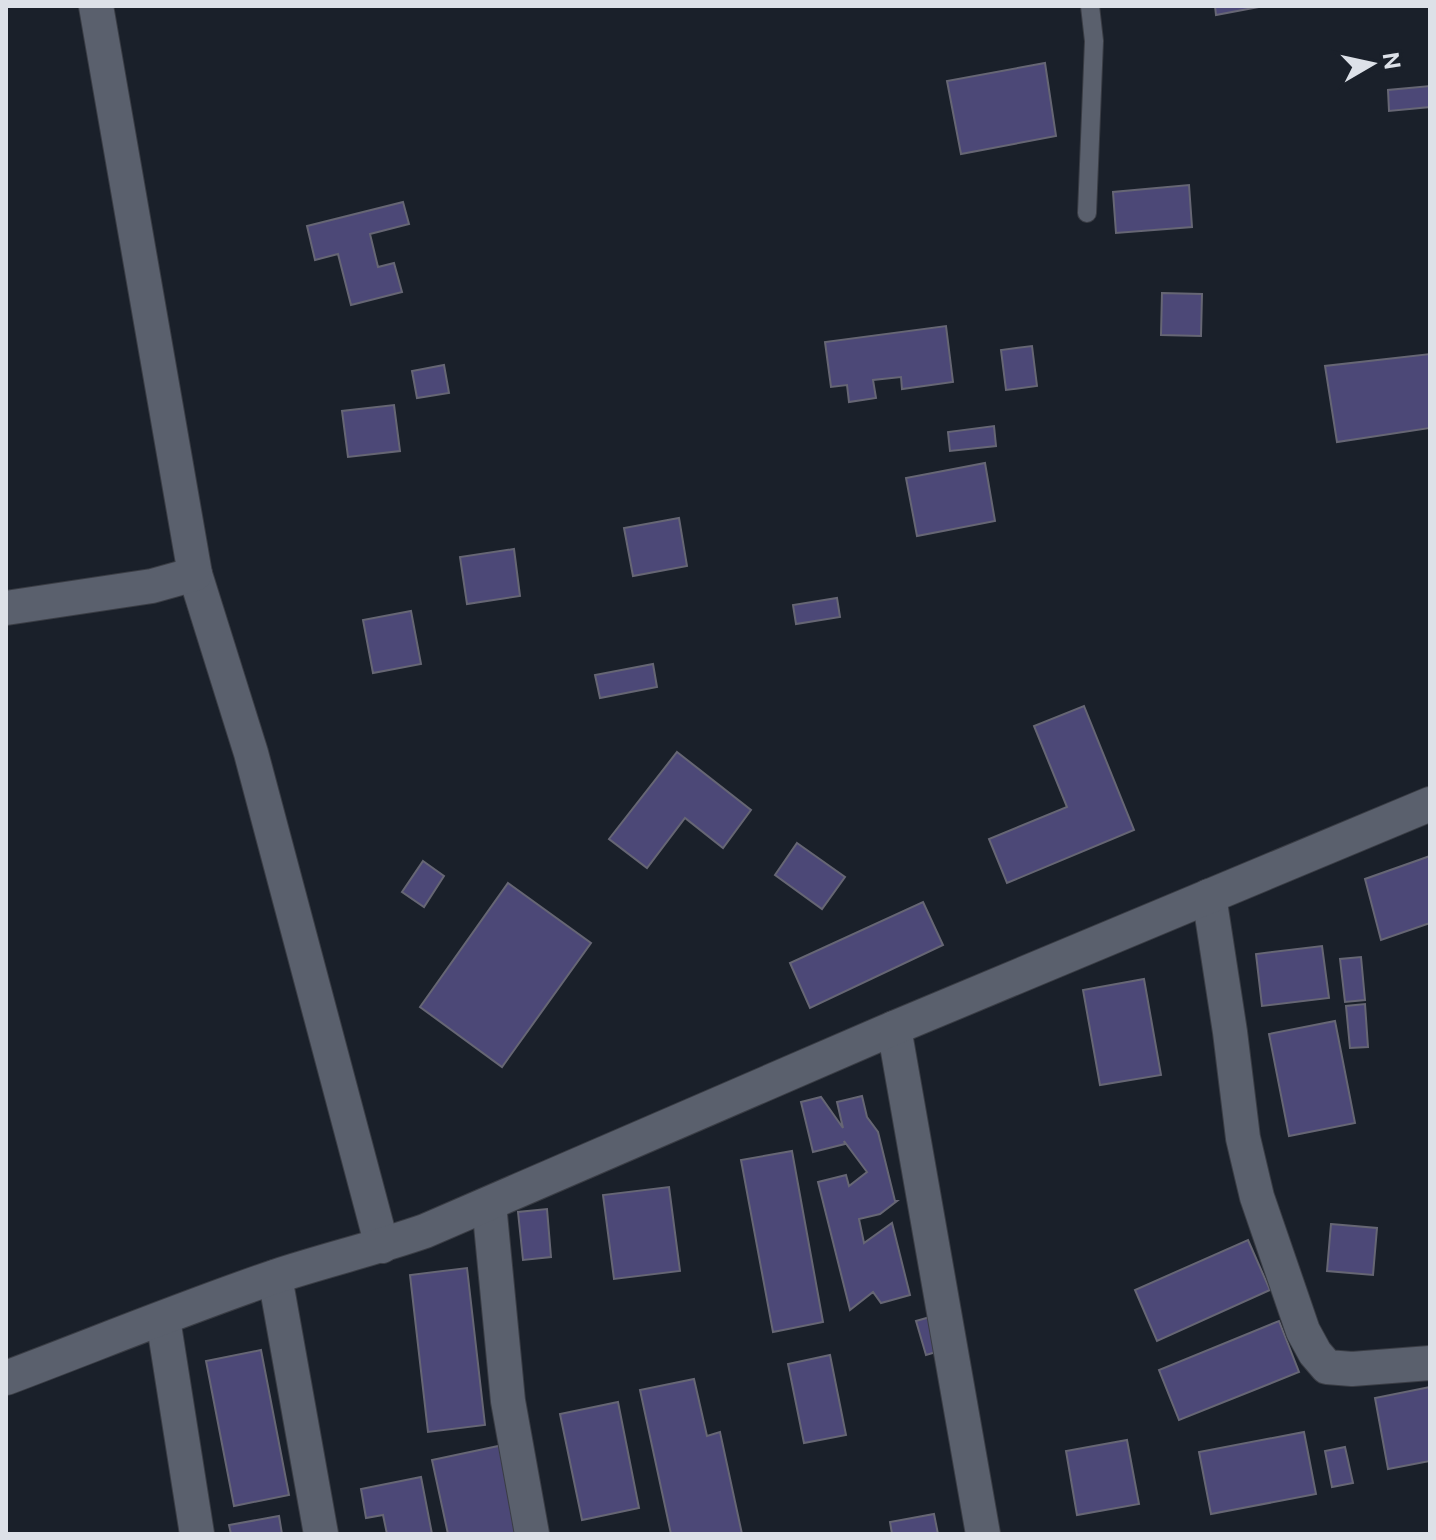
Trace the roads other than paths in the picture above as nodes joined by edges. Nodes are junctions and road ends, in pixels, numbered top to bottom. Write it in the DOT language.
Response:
graph roads {
  1 [pos="96,6"];
  2 [pos="1090,6"];
  3 [pos="1087,213"];
  4 [pos="195,574"];
  5 [pos="6,608"];
  6 [pos="1430,804"];
  7 [pos="1209,896"];
  8 [pos="894,1028"];
  9 [pos="489,1204"];
  10 [pos="382,1246"];
  11 [pos="275,1277"];
  12 [pos="163,1319"];
  13 [pos="1430,1363"];
  14 [pos="6,1378"];
  15 [pos="197,1534"];
  16 [pos="321,1534"];
  17 [pos="532,1534"];
  18 [pos="983,1534"];
  1 -- 4 [label="street"];
  2 -- 3 [label="lane"];
  4 -- 5 [label="street"];
  4 -- 10 [label="street"];
  6 -- 7 [label="street"];
  7 -- 8 [label="street"];
  7 -- 13 [label="street"];
  8 -- 9 [label="street"];
  8 -- 18 [label="street"];
  9 -- 10 [label="street"];
  9 -- 17 [label="street"];
  10 -- 11 [label="street"];
  11 -- 12 [label="street"];
  11 -- 16 [label="street"];
  12 -- 14 [label="street"];
  12 -- 15 [label="street"];
}
